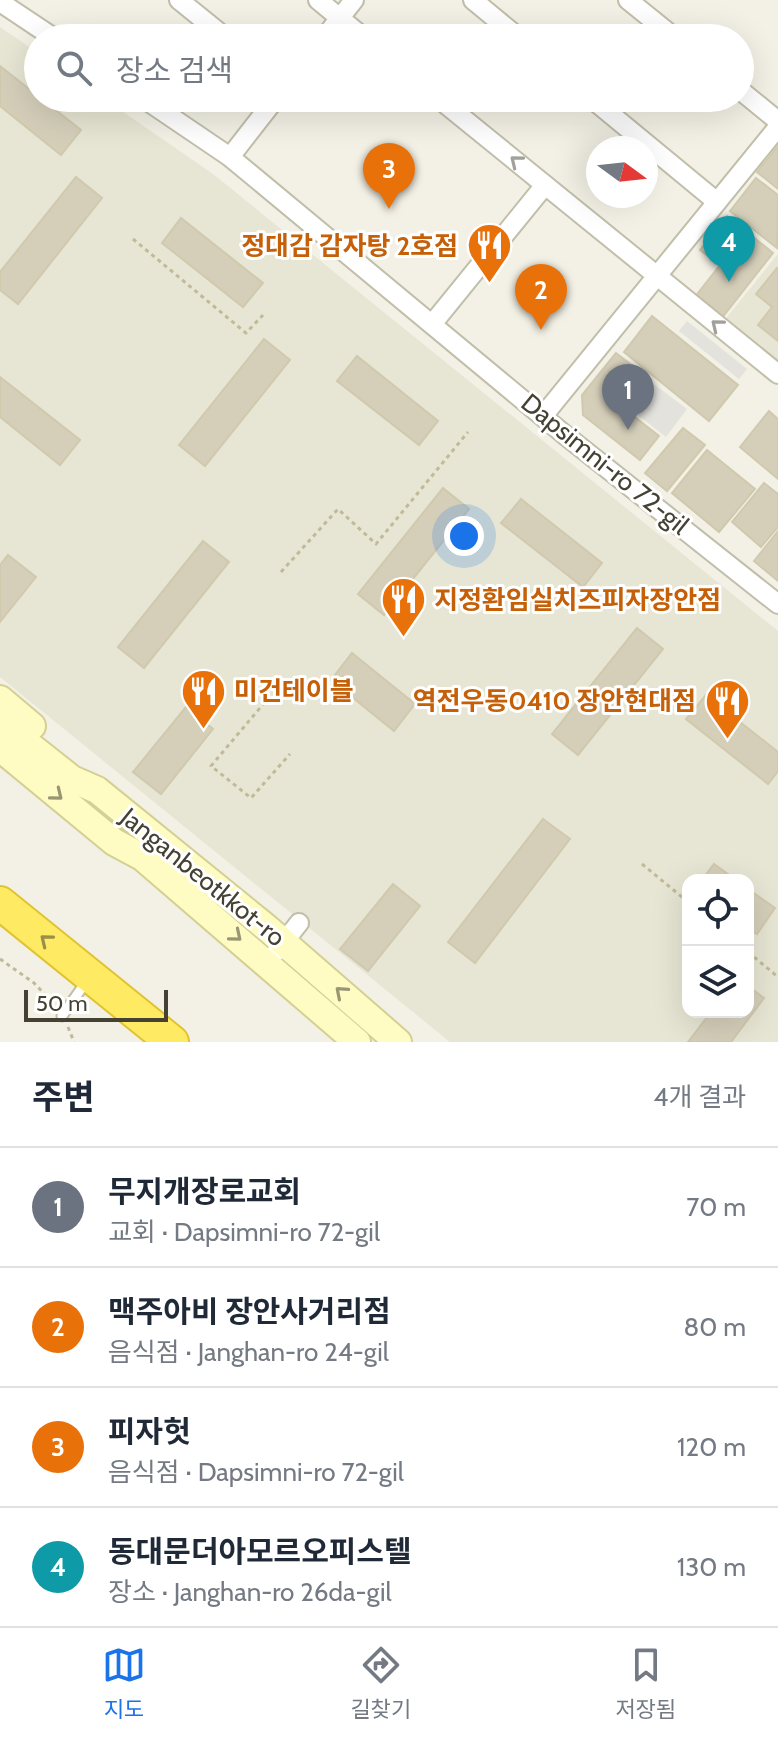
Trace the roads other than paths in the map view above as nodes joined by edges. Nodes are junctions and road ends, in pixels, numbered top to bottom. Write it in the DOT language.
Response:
graph roads {
  1 [pos="179,0"];
  2 [pos="318,0"];
  3 [pos="354,0"];
  4 [pos="473,0"];
  5 [pos="628,0"];
  6 [pos="0,2"];
  7 [pos="340,18"];
  8 [pos="33,24"];
  9 [pos="209,24"];
  10 [pos="335,24"];
  11 [pos="347,24"];
  12 [pos="502,24"];
  13 [pos="658,24"];
  14 [pos="754,103"];
  15 [pos="164,112"];
  16 [pos="265,112"];
  17 [pos="455,112"];
  18 [pos="608,112"];
  19 [pos="778,124"];
  20 [pos="230,157"];
  21 [pos="545,185"];
  22 [pos="717,202"];
  23 [pos="656,276"];
  24 [pos="433,323"];
  25 [pos="778,374"];
  26 [pos="543,416"];
  27 [pos="778,604"];
  28 [pos="0,699"];
  29 [pos="0,722"];
  30 [pos="0,748"];
  31 [pos="97,790"];
  32 [pos="0,903"];
  33 [pos="292,933"];
  34 [pos="267,964"];
  35 [pos="90,976"];
  36 [pos="62,1016"];
  37 [pos="172,1042"];
  38 [pos="357,1042"];
  39 [pos="398,1042"];
  1 -- 9 [label="street"];
  2 -- 7 [label="street"];
  3 -- 7 [label="street"];
  4 -- 12 [label="street"];
  5 -- 13 [label="street"];
  6 -- 8 [label="street"];
  7 -- 10 [label="street"];
  7 -- 11 [label="street"];
  14 -- 19 [label="street"];
  15 -- 20 [label="street, Dapsimni-ro 72-gil"];
  16 -- 20 [label="street"];
  21 -- 17 [label="street, one-way"];
  18 -- 22 [label="street"];
  19 -- 22 [label="street"];
  20 -- 24 [label="street, Dapsimni-ro 72-gil"];
  21 -- 23 [label="street"];
  21 -- 24 [label="street"];
  22 -- 23 [label="street"];
  25 -- 23 [label="street, one-way"];
  23 -- 26 [label="street"];
  24 -- 26 [label="street, Dapsimni-ro 72-gil"];
  26 -- 27 [label="street, Dapsimni-ro 72-gil"];
  28 -- 31 [label="street"];
  29 -- 31 [label="street, Janganbeotkkot-ro"];
  30 -- 34 [label="street, Janganbeotkkot-ro, one-way"];
  31 -- 33 [label="street, Janganbeotkkot-ro"];
  35 -- 32 [label="highway, one-way"];
  33 -- 34 [label="street"];
  39 -- 33 [label="street, Janganbeotkkot-ro, one-way"];
  34 -- 38 [label="street, Janganbeotkkot-ro"];
  35 -- 36 [label="lane"];
  35 -- 37 [label="highway"];
}
